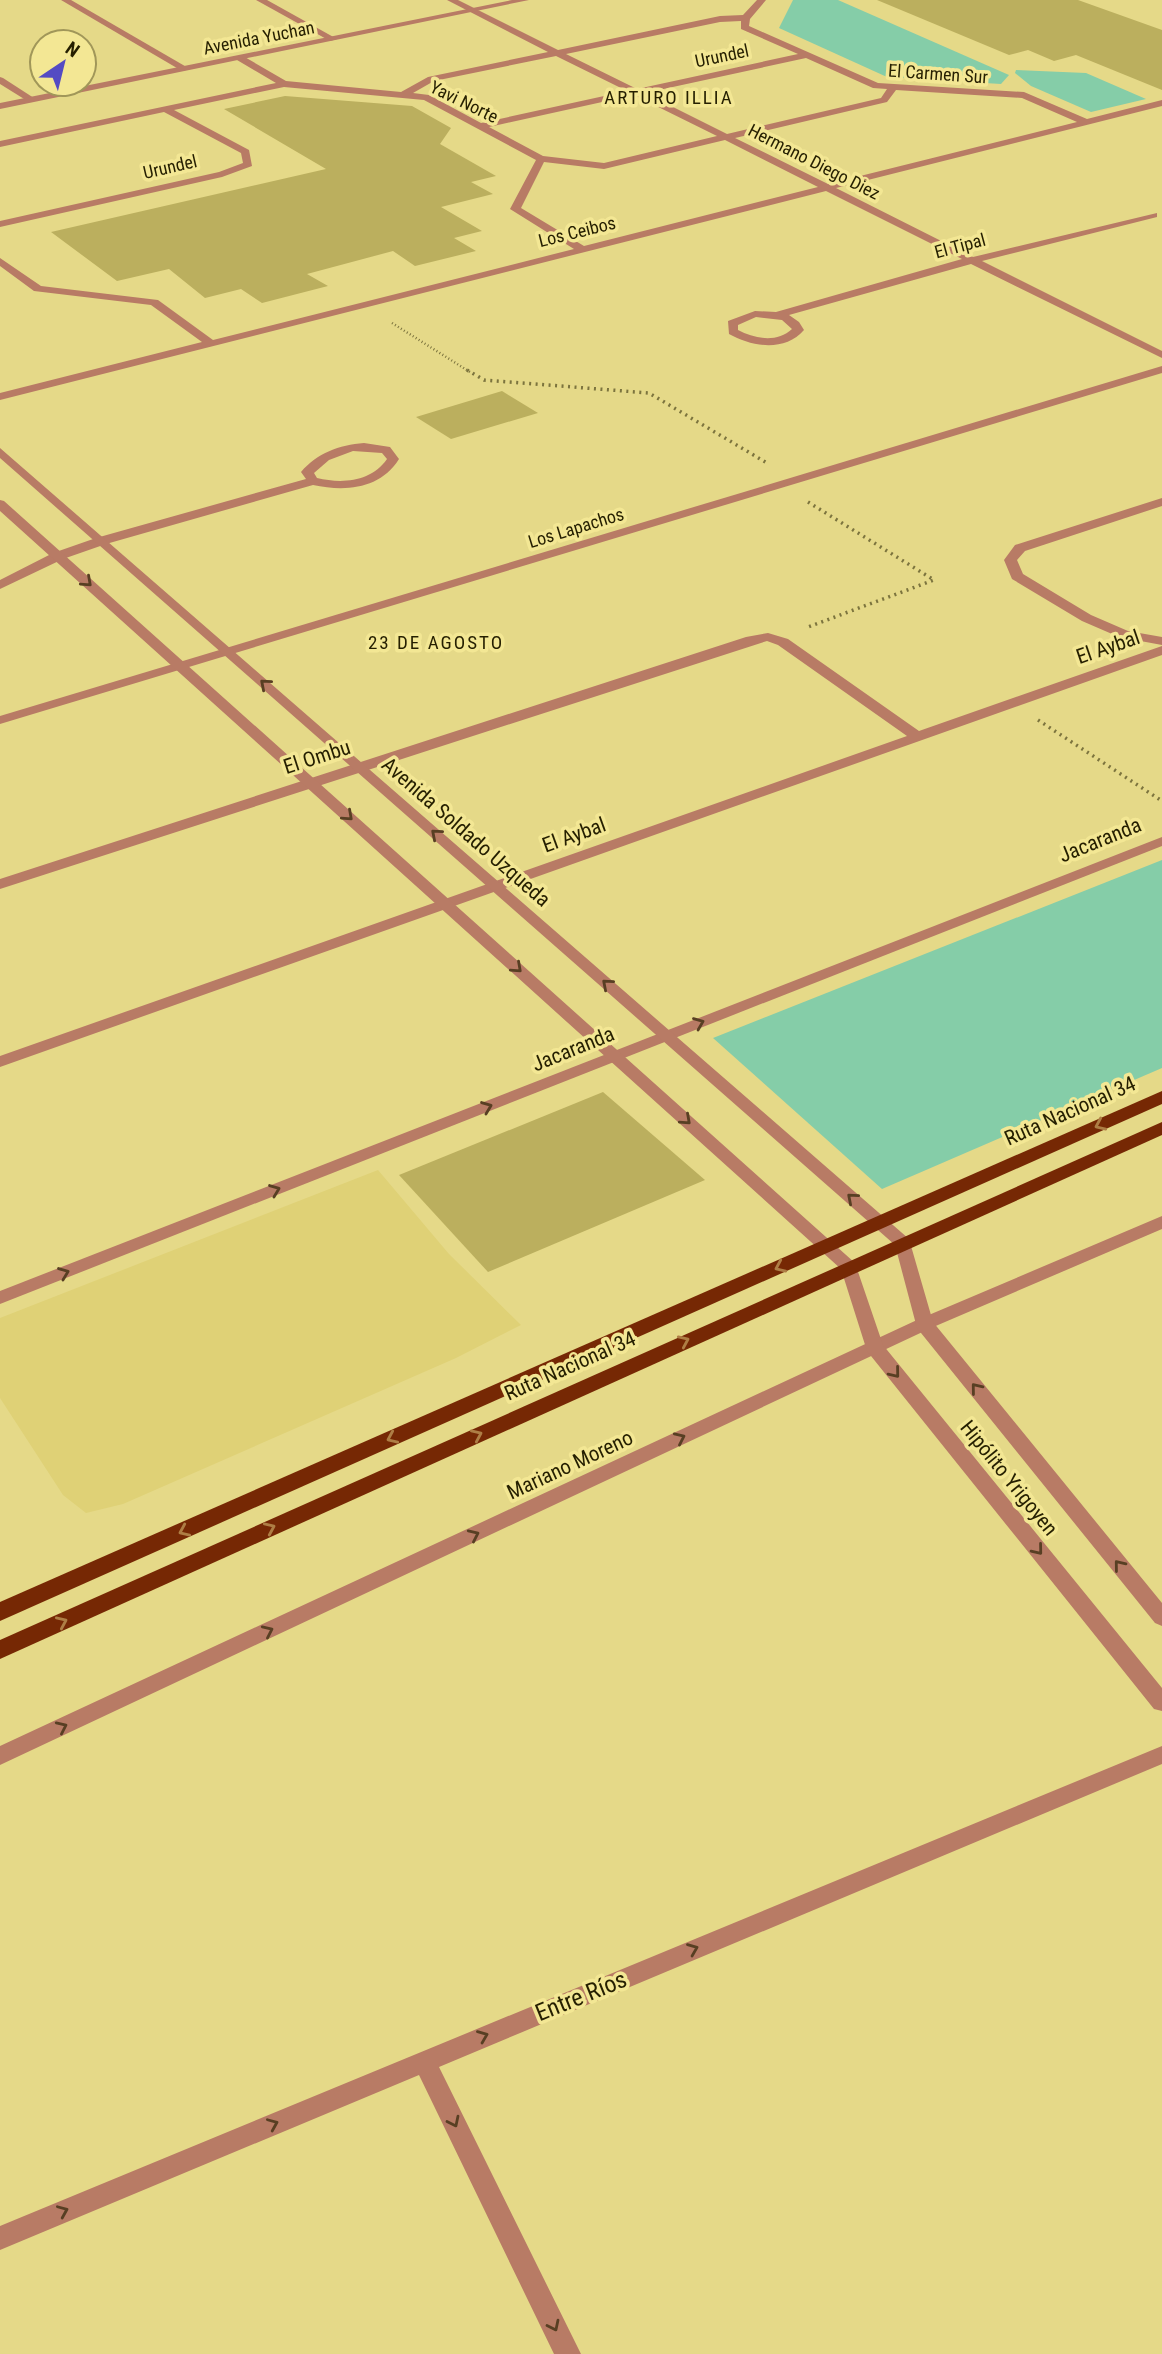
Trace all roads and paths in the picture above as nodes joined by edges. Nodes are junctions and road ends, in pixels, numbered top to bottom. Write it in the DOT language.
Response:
graph roads {
  1 [pos="65,0"];
  2 [pos="260,0"];
  3 [pos="451,0"];
  4 [pos="524,0"];
  5 [pos="762,0"];
  6 [pos="472,10"];
  7 [pos="746,18"];
  8 [pos="333,39"];
  9 [pos="557,53"];
  10 [pos="807,55"];
  11 [pos="240,58"];
  12 [pos="185,69"];
  13 [pos="0,80"];
  14 [pos="284,84"];
  15 [pos="894,87"];
  16 [pos="636,92"];
  17 [pos="402,95"];
  18 [pos="32,100"];
  19 [pos="1162,103"];
  20 [pos="0,106"];
  21 [pos="167,110"];
  22 [pos="1086,122"];
  23 [pos="480,126"];
  24 [pos="726,137"];
  25 [pos="0,144"];
  26 [pos="541,159"];
  27 [pos="826,187"];
  28 [pos="1158,214"];
  29 [pos="0,224"];
  30 [pos="582,249"];
  31 [pos="972,260"];
  32 [pos="0,261"];
  33 [pos="362,304"];
  34 [pos="777,316"];
  35 [pos="209,342"];
  36 [pos="1162,355"];
  37 [pos="1162,369"];
  38 [pos="0,397"];
  39 [pos="0,452"];
  40 [pos="313,481"];
  41 [pos="790,482"];
  42 [pos="1162,502"];
  43 [pos="2,509"];
  44 [pos="101,541"];
  45 [pos="58,556"];
  46 [pos="0,585"];
  47 [pos="771,639"];
  48 [pos="1162,641"];
  49 [pos="1162,650"];
  50 [pos="228,651"];
  51 [pos="180,666"];
  52 [pos="1011,703"];
  53 [pos="0,720"];
  54 [pos="917,736"];
  55 [pos="358,766"];
  56 [pos="309,782"];
  57 [pos="1162,801"];
  58 [pos="1162,841"];
  59 [pos="0,884"];
  60 [pos="495,886"];
  61 [pos="446,904"];
  62 [pos="667,1036"];
  63 [pos="616,1057"];
  64 [pos="0,1062"];
  65 [pos="1162,1097"];
  66 [pos="1162,1128"];
  67 [pos="880,1222"];
  68 [pos="1162,1222"];
  69 [pos="903,1243"];
  70 [pos="826,1246"];
  71 [pos="849,1267"];
  72 [pos="0,1298"];
  73 [pos="924,1324"];
  74 [pos="874,1348"];
  75 [pos="0,1612"];
  76 [pos="1162,1618"];
  77 [pos="0,1650"];
  78 [pos="1162,1703"];
  79 [pos="1162,1755"];
  80 [pos="0,1756"];
  81 [pos="424,2061"];
  82 [pos="0,2238"];
  83 [pos="568,2354"];
  1 -- 12 [label="street"];
  2 -- 8 [label="street"];
  3 -- 6 [label="street, Hermano Diego Diez"];
  4 -- 6 [label="street, Avenida Yuchan"];
  5 -- 7 [label="street"];
  6 -- 8 [label="street, Avenida Yuchan"];
  6 -- 9 [label="street, Hermano Diego Diez"];
  7 -- 9 [label="street"];
  7 -- 10 [label="street, El Carmen Sur"];
  8 -- 11 [label="street, Avenida Yuchan"];
  9 -- 16 [label="street, Hermano Diego Diez"];
  9 -- 17 [label="street"];
  10 -- 15 [label="street, El Carmen Sur"];
  10 -- 16 [label="street, Urundel"];
  11 -- 12 [label="street, Avenida Yuchan"];
  11 -- 14 [label="street, Yavi Norte"];
  12 -- 18 [label="street, Avenida Yuchan"];
  13 -- 18 [label="street"];
  14 -- 17 [label="street, Yavi Norte"];
  14 -- 21 [label="street"];
  15 -- 22 [label="street, El Carmen Sur"];
  15 -- 24 [label="street"];
  16 -- 23 [label="street, Urundel"];
  16 -- 24 [label="street, Hermano Diego Diez"];
  17 -- 23 [label="street, Yavi Norte"];
  18 -- 20 [label="street, Avenida Yuchan"];
  19 -- 22 [label="street, Los Ceibos"];
  21 -- 25 [label="street"];
  21 -- 29 [label="street, Urundel"];
  22 -- 27 [label="street, Los Ceibos"];
  23 -- 26 [label="street, Yavi Norte"];
  24 -- 26 [label="street"];
  24 -- 27 [label="street, Hermano Diego Diez"];
  26 -- 30 [label="street"];
  27 -- 30 [label="street, Los Ceibos"];
  27 -- 31 [label="street, Hermano Diego Diez"];
  28 -- 31 [label="street, El Tipal"];
  30 -- 33 [label="street, Los Ceibos"];
  31 -- 34 [label="street, El Tipal"];
  31 -- 36 [label="street, Hermano Diego Diez"];
  32 -- 35 [label="street"];
  33 -- 35 [label="street, Los Ceibos"];
  33 -- 41 [label="path"];
  34 -- 34 [label="street, El Tipal"];
  35 -- 38 [label="street, Los Ceibos"];
  37 -- 41 [label="street, Los Lapachos"];
  39 -- 44 [label="street, Avenida Soldado Uzqueda"];
  40 -- 40 [label="street"];
  40 -- 44 [label="street"];
  41 -- 47 [label="path"];
  41 -- 50 [label="street, Los Lapachos"];
  42 -- 48 [label="street"];
  43 -- 45 [label="street"];
  44 -- 45 [label="street"];
  44 -- 50 [label="street, Avenida Soldado Uzqueda"];
  45 -- 46 [label="street"];
  45 -- 51 [label="street, one-way"];
  47 -- 54 [label="street"];
  47 -- 55 [label="street, El Ombu"];
  49 -- 52 [label="street, El Aybal"];
  50 -- 51 [label="street, Los Lapachos"];
  55 -- 50 [label="street, Avenida Soldado Uzqueda, one-way"];
  51 -- 53 [label="street, Los Lapachos"];
  51 -- 56 [label="street"];
  52 -- 54 [label="street, El Aybal"];
  52 -- 57 [label="path"];
  54 -- 60 [label="street, El Aybal"];
  55 -- 56 [label="street, El Ombu"];
  60 -- 55 [label="street, Avenida Soldado Uzqueda, one-way"];
  56 -- 59 [label="street, El Ombu"];
  56 -- 61 [label="street, one-way"];
  62 -- 58 [label="street, Jacaranda, one-way"];
  60 -- 61 [label="street, El Aybal"];
  62 -- 60 [label="street, Avenida Soldado Uzqueda, one-way"];
  61 -- 63 [label="street, one-way"];
  61 -- 64 [label="street, El Aybal"];
  62 -- 63 [label="street, Jacaranda"];
  67 -- 62 [label="street, Avenida Soldado Uzqueda, one-way"];
  63 -- 70 [label="street, one-way"];
  72 -- 63 [label="street, Jacaranda, one-way"];
  65 -- 67 [label="highway, Ruta Nacional 34, one-way"];
  66 -- 69 [label="highway, Ruta Nacional 34"];
  67 -- 69 [label="street, Avenida Soldado Uzqueda"];
  67 -- 70 [label="highway, Ruta Nacional 34"];
  68 -- 73 [label="street, Mariano Moreno"];
  69 -- 71 [label="highway, Ruta Nacional 34"];
  69 -- 73 [label="street, Hipólito Yrigoyen"];
  70 -- 71 [label="street"];
  70 -- 75 [label="highway, Ruta Nacional 34, one-way"];
  71 -- 74 [label="street, Hipólito Yrigoyen"];
  77 -- 71 [label="highway, Ruta Nacional 34, one-way"];
  73 -- 74 [label="street, Mariano Moreno"];
  76 -- 73 [label="street, Hipólito Yrigoyen, one-way"];
  74 -- 78 [label="street, Hipólito Yrigoyen, one-way"];
  80 -- 74 [label="street, Mariano Moreno, one-way"];
  81 -- 79 [label="street, Entre Ríos, one-way"];
  82 -- 81 [label="street, Entre Ríos, one-way"];
  81 -- 83 [label="street, one-way"];
}
